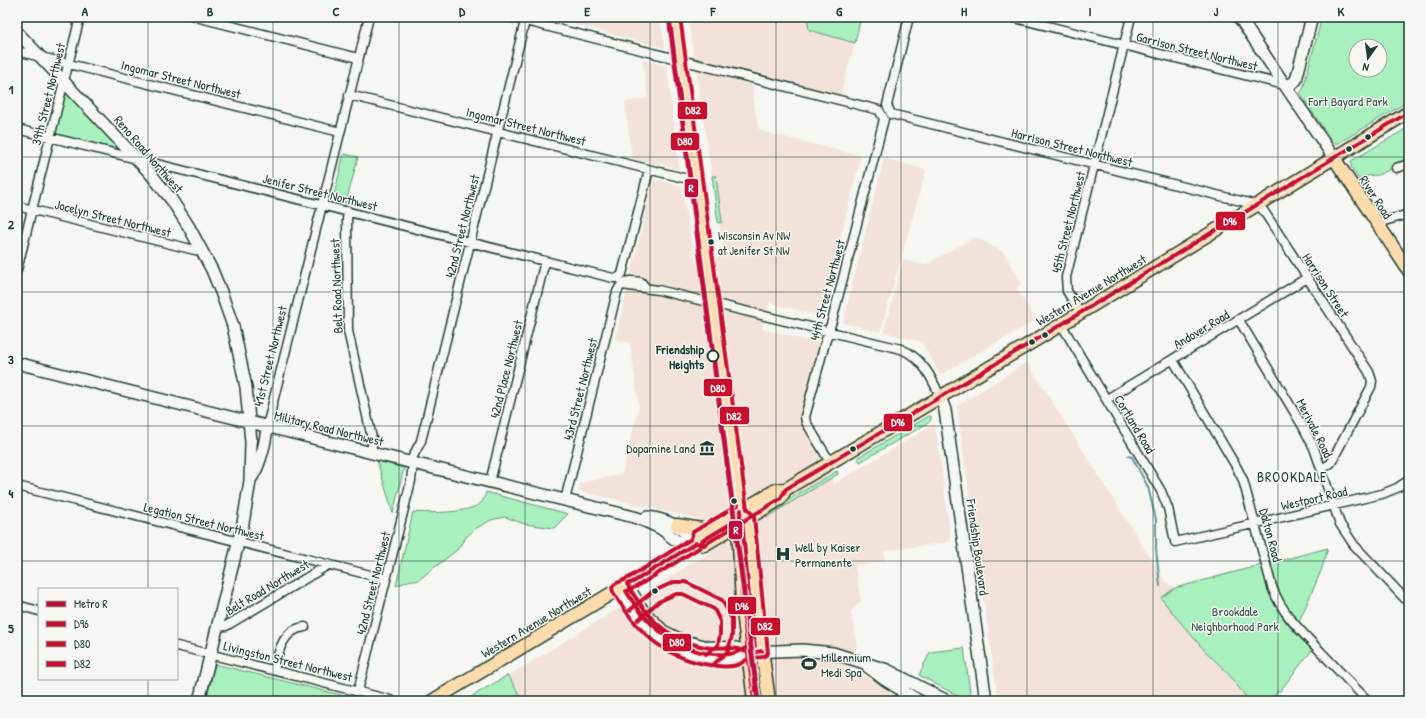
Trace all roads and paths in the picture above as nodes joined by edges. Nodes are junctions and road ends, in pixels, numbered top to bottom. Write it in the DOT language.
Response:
graph roads {
  1 [pos="80,17"];
  2 [pos="196,17"];
  3 [pos="369,17"];
  4 [pos="510,17"];
  5 [pos="674,17"];
  6 [pos="909,17"];
  7 [pos="1011,17"];
  8 [pos="1131,17"];
  9 [pos="1239,17"];
  10 [pos="1312,17"];
  11 [pos="526,19"];
  12 [pos="17,32"];
  13 [pos="1124,45"];
  14 [pos="17,51"];
  15 [pos="42,57"];
  16 [pos="358,58"];
  17 [pos="680,60"];
  18 [pos="68,64"];
  19 [pos="64,81"];
  20 [pos="1285,84"];
  21 [pos="349,95"];
  22 [pos="883,108"];
  23 [pos="1409,112"];
  24 [pos="17,129"];
  25 [pos="340,132"];
  26 [pos="498,132"];
  27 [pos="50,137"];
  28 [pos="1334,158"];
  29 [pos="137,159"];
  30 [pos="1094,164"];
  31 [pos="1409,164"];
  32 [pos="1396,168"];
  33 [pos="649,170"];
  34 [pos="696,181"];
  35 [pos="322,205"];
  36 [pos="1257,205"];
  37 [pos="17,206"];
  38 [pos="32,210"];
  39 [pos="348,211"];
  40 [pos="1409,214"];
  41 [pos="1377,223"];
  42 [pos="470,242"];
  43 [pos="204,252"];
  44 [pos="545,261"];
  45 [pos="17,270"];
  46 [pos="1409,271"];
  47 [pos="1307,278"];
  48 [pos="620,281"];
  49 [pos="713,304"];
  50 [pos="1080,312"];
  51 [pos="1239,320"];
  52 [pos="1061,324"];
  53 [pos="828,331"];
  54 [pos="1173,360"];
  55 [pos="17,363"];
  56 [pos="940,397"];
  57 [pos="1107,399"];
  58 [pos="249,422"];
  59 [pos="267,426"];
  60 [pos="250,437"];
  61 [pos="372,453"];
  62 [pos="830,462"];
  63 [pos="416,463"];
  64 [pos="1322,469"];
  65 [pos="1409,480"];
  66 [pos="250,481"];
  67 [pos="490,482"];
  68 [pos="17,486"];
  69 [pos="565,500"];
  70 [pos="1333,506"];
  71 [pos="634,517"];
  72 [pos="742,518"];
  73 [pos="1255,524"];
  74 [pos="677,525"];
  75 [pos="708,530"];
  76 [pos="239,542"];
  77 [pos="1175,542"];
  78 [pos="691,544"];
  79 [pos="328,565"];
  80 [pos="386,579"];
  81 [pos="622,586"];
  82 [pos="1409,603"];
  83 [pos="17,605"];
  84 [pos="38,611"];
  85 [pos="217,626"];
  86 [pos="306,627"];
  87 [pos="178,646"];
  88 [pos="723,648"];
  89 [pos="762,651"];
  90 [pos="747,652"];
  91 [pos="210,654"];
  92 [pos="710,659"];
  93 [pos="863,663"];
  94 [pos="274,670"];
  95 [pos="909,681"];
  96 [pos="358,691"];
  97 [pos="901,696"];
  98 [pos="198,701"];
  99 [pos="392,701"];
  100 [pos="432,701"];
  101 [pos="754,701"];
  102 [pos="769,701"];
  103 [pos="918,701"];
  104 [pos="947,701"];
  105 [pos="986,701"];
  106 [pos="1368,701"];
  1 -- 18 [label="street, 39th Street Northwest"];
  2 -- 16 [label="street"];
  3 -- 16 [label="street, 41st Street Northwest"];
  4 -- 11 [label="street, Harrison Street Northwest"];
  5 -- 17 [label="main road"];
  6 -- 22 [label="street"];
  7 -- 13 [label="street, Garrison Street Northwest"];
  8 -- 13 [label="street, 45th Street Northwest"];
  9 -- 20 [label="main road"];
  10 -- 20 [label="main road"];
  11 -- 17 [label="street, Harrison Street Northwest"];
  11 -- 26 [label="street, 42nd Street Northwest"];
  12 -- 15 [label="main road, Reno Road Northwest"];
  13 -- 20 [label="street, Garrison Street Northwest"];
  13 -- 30 [label="street, 45th Street Northwest"];
  14 -- 15 [label="street, Ingomar Street Northwest"];
  15 -- 18 [label="street, Ingomar Street Northwest"];
  15 -- 19 [label="main road, Reno Road Northwest"];
  16 -- 21 [label="street, 41st Street Northwest"];
  17 -- 22 [label="street, Harrison Street Northwest"];
  17 -- 34 [label="main road"];
  18 -- 19 [label="street, 39th Street Northwest"];
  18 -- 25 [label="street, Ingomar Street Northwest"];
  19 -- 27 [label="street, 39th Street Northwest"];
  19 -- 29 [label="main road, Reno Road Northwest"];
  20 -- 28 [label="main road"];
  21 -- 25 [label="street, 41st Street Northwest"];
  21 -- 26 [label="street, Ingomar Street Northwest"];
  22 -- 30 [label="street, Harrison Street Northwest"];
  22 -- 53 [label="street, 44th Street Northwest"];
  23 -- 28 [label="main road, Western Avenue Northwest"];
  24 -- 27 [label="street, Jenifer Street Northwest"];
  25 -- 35 [label="street, 41st Street Northwest"];
  26 -- 33 [label="street, Ingomar Street Northwest"];
  26 -- 42 [label="street, 42nd Street Northwest"];
  27 -- 29 [label="street, Jenifer Street Northwest"];
  27 -- 38 [label="street, 39th Street Northwest"];
  28 -- 36 [label="main road, Western Avenue Northwest"];
  28 -- 41 [label="main road, River Road"];
  29 -- 35 [label="street, Jenifer Street Northwest"];
  29 -- 43 [label="main road, Reno Road Northwest"];
  30 -- 36 [label="street, Harrison Street Northwest"];
  30 -- 50 [label="street, 45th Street Northwest"];
  31 -- 32 [label="street"];
  33 -- 34 [label="street, Ingomar Street Northwest"];
  33 -- 48 [label="street, 43rd Street Northwest"];
  34 -- 49 [label="main road"];
  35 -- 39 [label="street, Jenifer Street Northwest"];
  35 -- 59 [label="street, 41st Street Northwest"];
  36 -- 47 [label="street, Harrison Street"];
  36 -- 50 [label="main road, Western Avenue Northwest"];
  37 -- 38 [label="street, Jocelyn Street Northwest"];
  38 -- 43 [label="street, Jocelyn Street Northwest"];
  38 -- 45 [label="street, 39th Street Northwest"];
  39 -- 42 [label="street, Jenifer Street Northwest"];
  39 -- 61 [label="street, Belt Road Northwest"];
  40 -- 41 [label="street"];
  41 -- 46 [label="main road, River Road"];
  42 -- 44 [label="street, Jenifer Street Northwest"];
  42 -- 63 [label="street, 42nd Street Northwest"];
  43 -- 58 [label="main road, Reno Road Northwest"];
  44 -- 48 [label="street, Jenifer Street Northwest"];
  44 -- 67 [label="street, 42nd Place Northwest"];
  47 -- 51 [label="street, Andover Road"];
  47 -- 64 [label="street, Harrison Street"];
  48 -- 49 [label="street, Jenifer Street Northwest"];
  48 -- 69 [label="street, 43rd Street Northwest"];
  49 -- 53 [label="street, Jenifer Street Northwest"];
  49 -- 72 [label="main road"];
  50 -- 52 [label="main road, Western Avenue Northwest"];
  51 -- 54 [label="street, Andover Road"];
  51 -- 64 [label="street, Merivale Road"];
  52 -- 56 [label="main road, Western Avenue Northwest"];
  52 -- 57 [label="street, Cortland Road"];
  53 -- 56 [label="street, Jenifer Street Northwest"];
  53 -- 62 [label="street, 44th Street Northwest"];
  54 -- 57 [label="street, Andover Road"];
  54 -- 73 [label="street, Dalton Road"];
  55 -- 58 [label="main road, Military Road Northwest"];
  56 -- 62 [label="main road, Western Avenue Northwest"];
  56 -- 105 [label="main road, Friendship Boulevard"];
  57 -- 77 [label="street, Cortland Road"];
  58 -- 59 [label="main road, Military Road Northwest"];
  58 -- 60 [label="main road, Reno Road Northwest"];
  59 -- 60 [label="main road"];
  59 -- 61 [label="main road, Military Road Northwest"];
  59 -- 66 [label="main road, 41st Street Northwest"];
  60 -- 66 [label="main road, Reno Road Northwest"];
  61 -- 63 [label="main road, Military Road Northwest"];
  62 -- 72 [label="main road, Western Avenue Northwest"];
  63 -- 67 [label="main road, Military Road Northwest"];
  63 -- 80 [label="street, 42nd Street Northwest"];
  64 -- 70 [label="street, Merivale Road"];
  65 -- 70 [label="street, Westport Road"];
  66 -- 76 [label="main road, 41st Street Northwest"];
  67 -- 69 [label="main road, Military Road Northwest"];
  68 -- 76 [label="street, Legation Street Northwest"];
  69 -- 71 [label="main road, Military Road Northwest"];
  70 -- 73 [label="street, Westport Road"];
  70 -- 82 [label="street, Merivale Road"];
  71 -- 74 [label="main road, Military Road Northwest"];
  71 -- 78 [label="main road, Military Road Northwest"];
  72 -- 75 [label="main road, Western Avenue Northwest"];
  72 -- 78 [label="main road, Western Avenue Northwest"];
  72 -- 89 [label="main road"];
  72 -- 90 [label="main road"];
  73 -- 77 [label="street, Westport Road"];
  73 -- 106 [label="street, Dalton Road"];
  74 -- 75 [label="main road"];
  74 -- 78 [label="main road"];
  75 -- 78 [label="main road, Western Avenue Northwest"];
  76 -- 79 [label="street, Legation Street Northwest"];
  76 -- 85 [label="main road, 41st Street Northwest"];
  78 -- 81 [label="main road, Western Avenue Northwest"];
  79 -- 80 [label="street, Legation Street Northwest"];
  79 -- 85 [label="street, Belt Road Northwest"];
  80 -- 96 [label="street, 42nd Street Northwest"];
  81 -- 88 [label="main road"];
  81 -- 92 [label="main road"];
  81 -- 100 [label="main road, Western Avenue Northwest"];
  83 -- 84 [label="street"];
  85 -- 91 [label="main road, 41st Street Northwest"];
  86 -- 94 [label="street"];
  87 -- 91 [label="street, Livingston Street Northwest"];
  88 -- 90 [label="main road"];
  88 -- 92 [label="main road"];
  89 -- 90 [label="main road"];
  89 -- 93 [label="main road"];
  89 -- 102 [label="main road"];
  90 -- 92 [label="main road"];
  90 -- 101 [label="main road"];
  91 -- 94 [label="street, Livingston Street Northwest"];
  91 -- 98 [label="main road, 41st Street Northwest"];
  93 -- 95 [label="main road"];
  93 -- 97 [label="main road"];
  94 -- 96 [label="street, Livingston Street Northwest"];
  95 -- 97 [label="street"];
  95 -- 104 [label="main road"];
  96 -- 99 [label="street, Livingston Street Northwest"];
  97 -- 103 [label="main road"];
}
